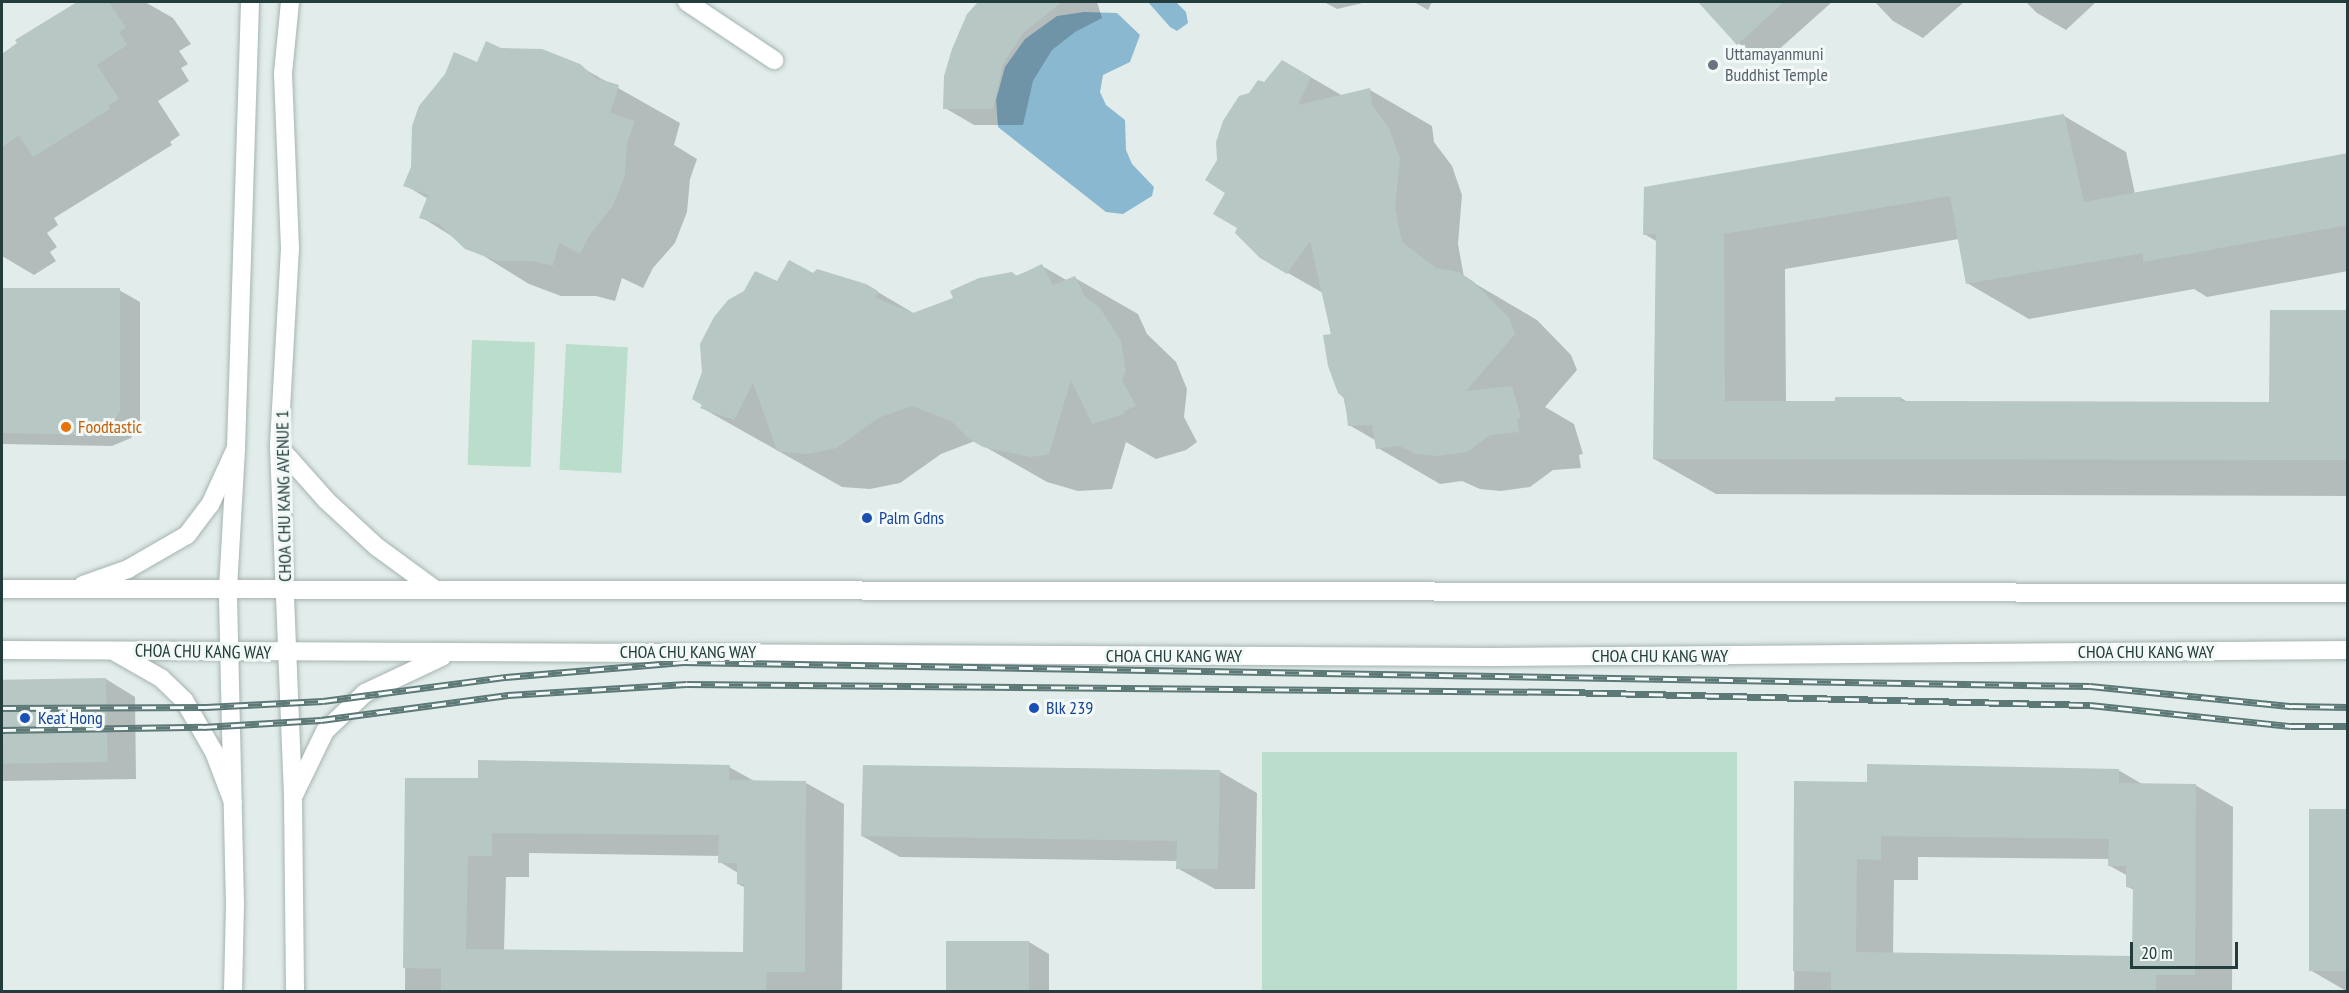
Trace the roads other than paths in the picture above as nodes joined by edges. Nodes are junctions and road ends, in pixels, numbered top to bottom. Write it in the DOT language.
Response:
graph roads {
  1 [pos="250,2"];
  2 [pos="290,2"];
  3 [pos="687,2"];
  4 [pos="774,60"];
  5 [pos="279,447"];
  6 [pos="236,448"];
  7 [pos="228,588"];
  8 [pos="285,588"];
  9 [pos="433,588"];
  10 [pos="2,589"];
  11 [pos="67,590"];
  12 [pos="2348,593"];
  13 [pos="2,650"];
  14 [pos="2348,650"];
  15 [pos="114,651"];
  16 [pos="287,652"];
  17 [pos="230,654"];
  18 [pos="447,655"];
  19 [pos="293,797"];
  20 [pos="233,801"];
  21 [pos="233,992"];
  22 [pos="295,992"];
  1 -- 6 [label="main road"];
  2 -- 5 [label="main road, CHOA CHU KANG AVENUE 1"];
  3 -- 4 [label="main road"];
  5 -- 8 [label="main road, CHOA CHU KANG AVENUE 1"];
  5 -- 9 [label="main road"];
  6 -- 7 [label="main road"];
  6 -- 11 [label="main road"];
  7 -- 8 [label="main road"];
  7 -- 11 [label="main road"];
  7 -- 17 [label="main road"];
  8 -- 9 [label="main road"];
  8 -- 16 [label="main road, CHOA CHU KANG AVENUE 1"];
  9 -- 12 [label="main road"];
  10 -- 11 [label="main road"];
  13 -- 15 [label="main road, CHOA CHU KANG WAY"];
  14 -- 18 [label="main road, CHOA CHU KANG WAY"];
  15 -- 17 [label="main road, CHOA CHU KANG WAY"];
  15 -- 20 [label="main road"];
  16 -- 17 [label="main road, CHOA CHU KANG WAY"];
  16 -- 18 [label="main road, CHOA CHU KANG WAY"];
  16 -- 19 [label="main road, CHOA CHU KANG AVENUE 1"];
  17 -- 20 [label="main road"];
  18 -- 19 [label="main road"];
  19 -- 22 [label="main road, CHOA CHU KANG AVENUE 1"];
  20 -- 21 [label="main road"];
}
